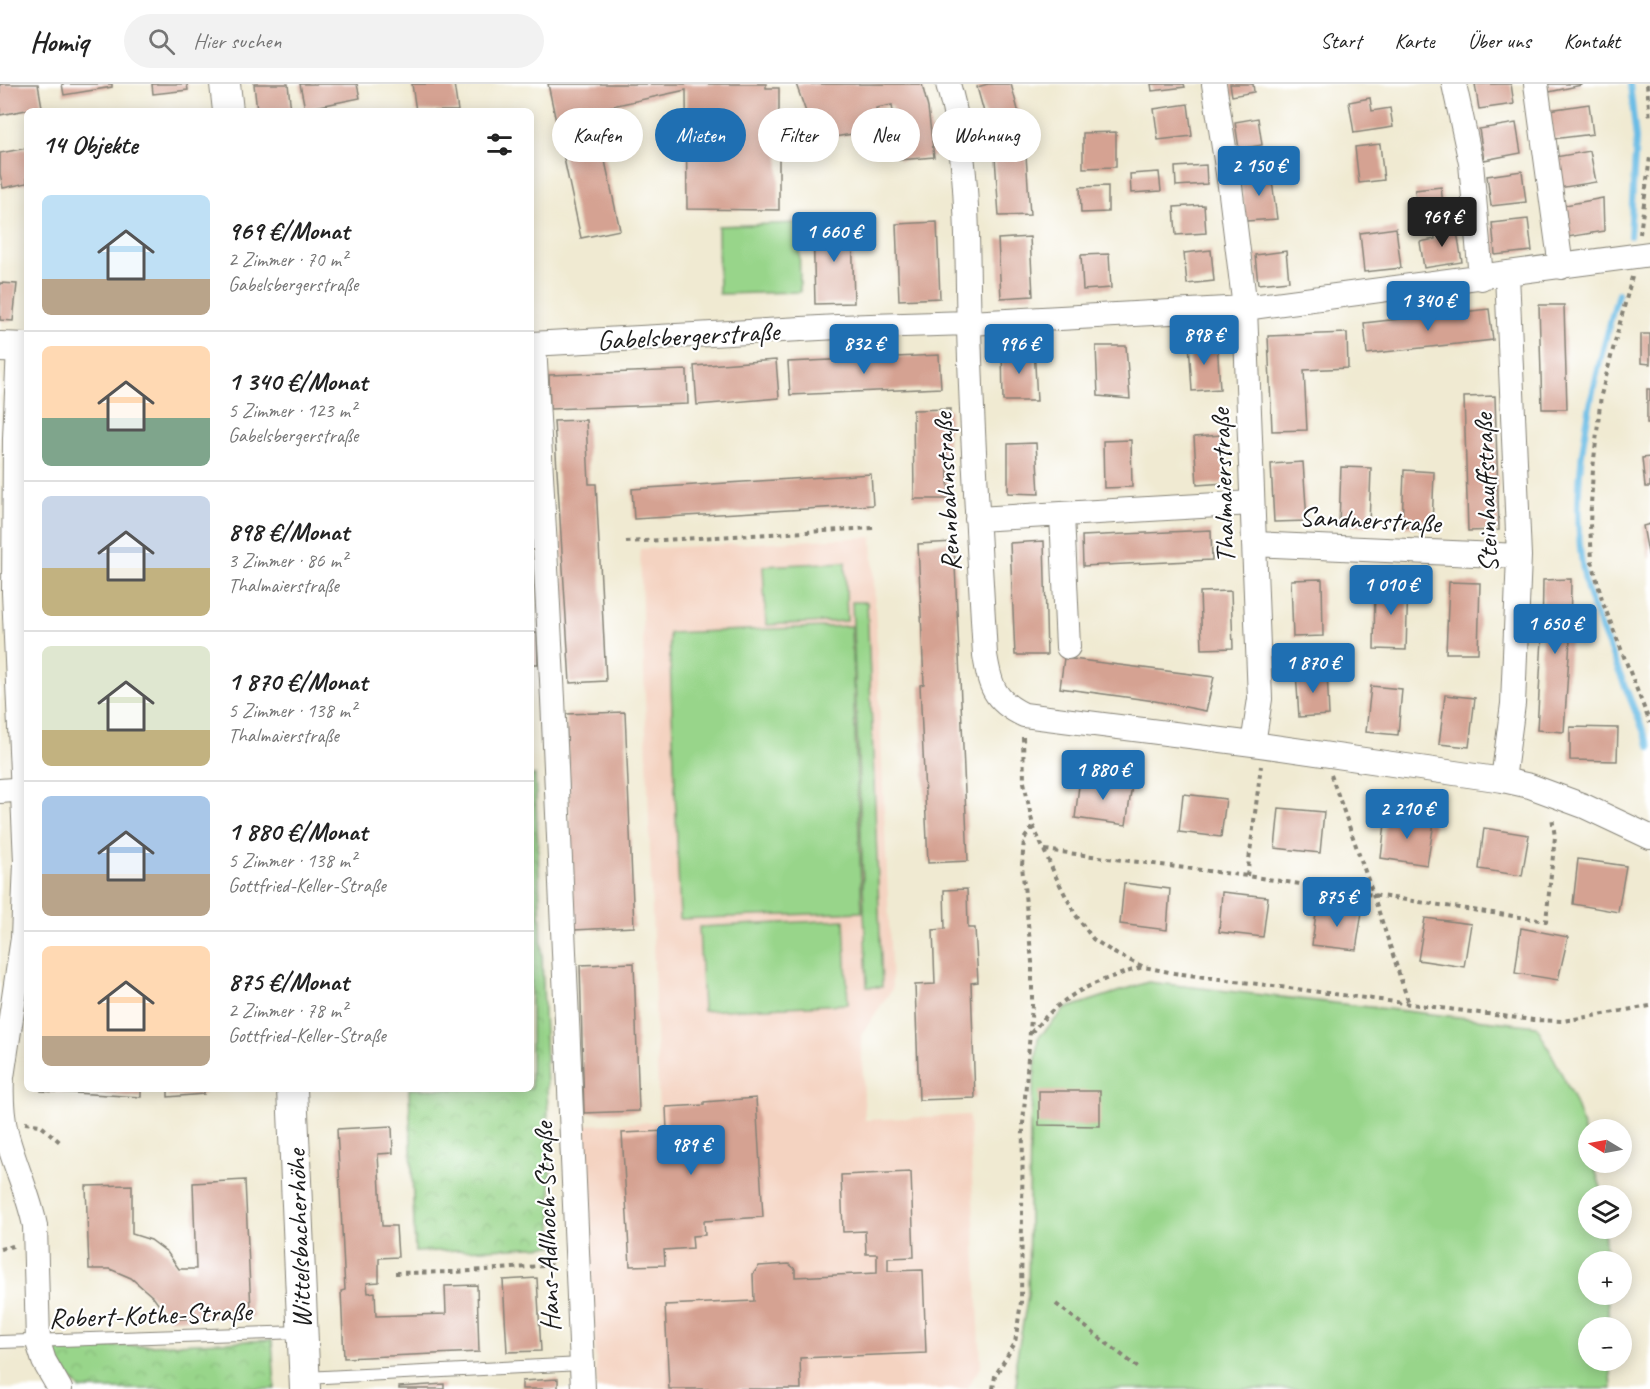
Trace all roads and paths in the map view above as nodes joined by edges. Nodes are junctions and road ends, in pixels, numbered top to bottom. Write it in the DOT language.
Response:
graph roads {
  1 [pos="225,84"];
  2 [pos="948,84"];
  3 [pos="1214,84"];
  4 [pos="1454,84"];
  5 [pos="1536,84"];
  6 [pos="1647,84"];
  7 [pos="228,108"];
  8 [pos="1650,119"];
  9 [pos="1650,158"];
  10 [pos="1644,255"];
  11 [pos="1561,267"];
  12 [pos="1507,274"];
  13 [pos="1481,278"];
  14 [pos="1245,308"];
  15 [pos="969,323"];
  16 [pos="534,344"];
  17 [pos="15,347"];
  18 [pos="534,378"];
  19 [pos="1252,503"];
  20 [pos="1062,514"];
  21 [pos="977,519"];
  22 [pos="875,528"];
  23 [pos="626,542"];
  24 [pos="1254,544"];
  25 [pos="1519,556"];
  26 [pos="7,593"];
  27 [pos="1068,647"];
  28 [pos="1024,715"];
  29 [pos="1650,723"];
  30 [pos="1259,744"];
  31 [pos="1324,754"];
  32 [pos="1503,780"];
  33 [pos="17,790"];
  34 [pos="1557,796"];
  35 [pos="1033,826"];
  36 [pos="1649,834"];
  37 [pos="24,846"];
  38 [pos="1045,849"];
  39 [pos="1247,876"];
  40 [pos="1373,894"];
  41 [pos="24,913"];
  42 [pos="1144,967"];
  43 [pos="1409,1004"];
  44 [pos="1650,1006"];
  45 [pos="1030,1035"];
  46 [pos="292,1092"];
  47 [pos="4,1119"];
  48 [pos="61,1143"];
  49 [pos="577,1263"];
  50 [pos="395,1273"];
  51 [pos="1056,1304"];
  52 [pos="302,1332"];
  53 [pos="0,1342"];
  54 [pos="38,1342"];
  55 [pos="582,1364"];
  56 [pos="1140,1369"];
  57 [pos="305,1384"];
  58 [pos="60,1389"];
  59 [pos="583,1389"];
  60 [pos="993,1389"];
  1 -- 7 [label="street"];
  2 -- 15 [label="street, Rennbahnstraße"];
  3 -- 14 [label="street, Thalmaierstraße"];
  4 -- 13 [label="street"];
  5 -- 11 [label="street"];
  6 -- 8 [label="path"];
  9 -- 10 [label="path"];
  10 -- 11 [label="street, Gabelsbergerstraße"];
  10 -- 29 [label="path"];
  11 -- 12 [label="street, Gabelsbergerstraße"];
  12 -- 13 [label="street, Gabelsbergerstraße"];
  12 -- 25 [label="street, Steinhauffstraße"];
  13 -- 14 [label="street, Gabelsbergerstraße"];
  14 -- 15 [label="street, Gabelsbergerstraße"];
  14 -- 19 [label="street, Thalmaierstraße"];
  15 -- 16 [label="street, Gabelsbergerstraße"];
  15 -- 21 [label="street, Rennbahnstraße"];
  17 -- 26 [label="street"];
  18 -- 49 [label="street, Hans-Adlhoch-Straße"];
  19 -- 20 [label="street"];
  19 -- 24 [label="street, Thalmaierstraße"];
  20 -- 21 [label="street"];
  20 -- 27 [label="street"];
  21 -- 28 [label="street, Rennbahnstraße"];
  22 -- 23 [label="path"];
  24 -- 25 [label="street, Sandnerstraße"];
  24 -- 30 [label="street, Thalmaierstraße"];
  25 -- 32 [label="street, Steinhauffstraße"];
  26 -- 33 [label="street"];
  28 -- 30 [label="street"];
  28 -- 35 [label="path"];
  30 -- 31 [label="street"];
  30 -- 39 [label="path"];
  31 -- 32 [label="street"];
  31 -- 40 [label="path"];
  32 -- 34 [label="street"];
  33 -- 37 [label="street"];
  34 -- 36 [label="street"];
  34 -- 40 [label="path"];
  35 -- 38 [label="path"];
  35 -- 45 [label="path"];
  38 -- 39 [label="path"];
  38 -- 42 [label="path"];
  39 -- 40 [label="path"];
  40 -- 43 [label="path"];
  41 -- 47 [label="street"];
  42 -- 43 [label="path"];
  42 -- 45 [label="path"];
  43 -- 44 [label="path"];
  45 -- 60 [label="path"];
  46 -- 52 [label="street, Wittelsbacherhöhe"];
  47 -- 48 [label="path"];
  47 -- 54 [label="street"];
  49 -- 50 [label="path"];
  49 -- 55 [label="street, Hans-Adlhoch-Straße"];
  51 -- 56 [label="path"];
  52 -- 54 [label="lane, Robert-Kothe-Straße"];
  52 -- 57 [label="street, Wittelsbacherhöhe"];
  53 -- 54 [label="lane, Robert-Kothe-Straße"];
  54 -- 58 [label="street"];
  55 -- 57 [label="lane"];
  55 -- 59 [label="street, Hans-Adlhoch-Straße"];
}
